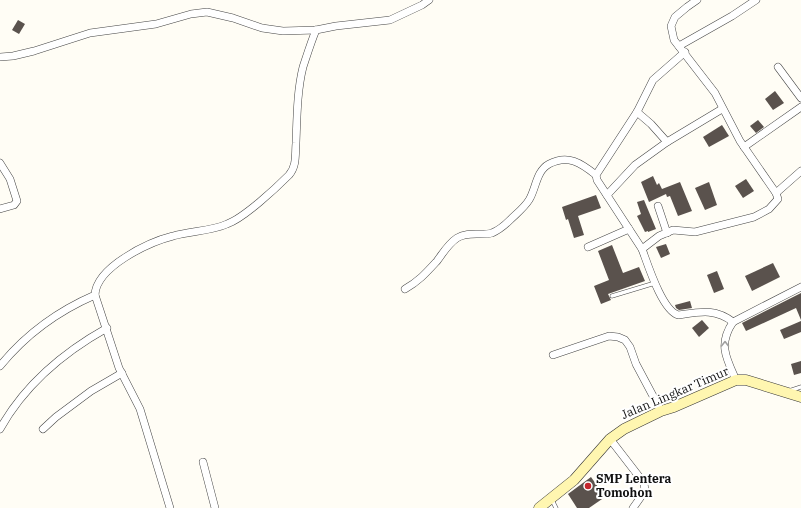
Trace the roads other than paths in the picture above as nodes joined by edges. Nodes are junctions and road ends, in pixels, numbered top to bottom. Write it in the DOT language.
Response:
graph roads {
  1 [pos="429,0"];
  2 [pos="697,0"];
  3 [pos="756,0"];
  4 [pos="316,30"];
  5 [pos="679,46"];
  6 [pos="685,52"];
  7 [pos="0,56"];
  8 [pos="778,68"];
  9 [pos="801,98"];
  10 [pos="801,108"];
  11 [pos="722,109"];
  12 [pos="637,112"];
  13 [pos="666,142"];
  14 [pos="744,147"];
  15 [pos="0,163"];
  16 [pos="801,171"];
  17 [pos="596,175"];
  18 [pos="776,193"];
  19 [pos="607,195"];
  20 [pos="658,206"];
  21 [pos="0,209"];
  22 [pos="629,228"];
  23 [pos="667,233"];
  24 [pos="588,247"];
  25 [pos="642,249"];
  26 [pos="656,283"];
  27 [pos="801,287"];
  28 [pos="405,289"];
  29 [pos="95,295"];
  30 [pos="612,296"];
  31 [pos="733,322"];
  32 [pos="107,328"];
  33 [pos="553,355"];
  34 [pos="0,366"];
  35 [pos="122,373"];
  36 [pos="736,380"];
  37 [pos="801,386"];
  38 [pos="784,392"];
  39 [pos="801,397"];
  40 [pos="661,411"];
  41 [pos="0,429"];
  42 [pos="43,430"];
  43 [pos="610,439"];
  44 [pos="203,462"];
  45 [pos="554,503"];
  46 [pos="170,508"];
  47 [pos="215,508"];
  48 [pos="539,508"];
  49 [pos="633,508"];
  1 -- 4 [label="street"];
  2 -- 5 [label="street"];
  3 -- 5 [label="street"];
  4 -- 7 [label="street"];
  4 -- 29 [label="street"];
  5 -- 6 [label="street"];
  6 -- 11 [label="street"];
  6 -- 12 [label="street"];
  8 -- 9 [label="street"];
  10 -- 14 [label="street"];
  11 -- 13 [label="street"];
  11 -- 14 [label="street"];
  12 -- 13 [label="street"];
  12 -- 17 [label="street"];
  13 -- 19 [label="street"];
  14 -- 18 [label="street"];
  15 -- 21 [label="street"];
  16 -- 18 [label="street"];
  17 -- 19 [label="street"];
  17 -- 28 [label="street"];
  18 -- 23 [label="street"];
  19 -- 22 [label="street"];
  20 -- 23 [label="street"];
  22 -- 24 [label="street"];
  22 -- 25 [label="street"];
  23 -- 25 [label="street"];
  25 -- 26 [label="street"];
  26 -- 30 [label="lane"];
  26 -- 31 [label="street"];
  27 -- 31 [label="street"];
  29 -- 32 [label="street"];
  29 -- 34 [label="street"];
  36 -- 31 [label="street, one-way"];
  32 -- 35 [label="street"];
  32 -- 41 [label="street"];
  33 -- 40 [label="street"];
  35 -- 42 [label="street"];
  35 -- 46 [label="street"];
  36 -- 38 [label="main road, Jalan Lingkar Timur"];
  36 -- 40 [label="main road, Jalan Lingkar Timur"];
  37 -- 38 [label="lane"];
  38 -- 39 [label="main road, Jalan Lingkar Timur"];
  40 -- 43 [label="main road, Jalan Lingkar Timur"];
  43 -- 45 [label="main road, Jalan Lingkar Timur"];
  43 -- 49 [label="street"];
  44 -- 47 [label="street"];
  45 -- 48 [label="main road, Jalan Lingkar Timur"];
}
